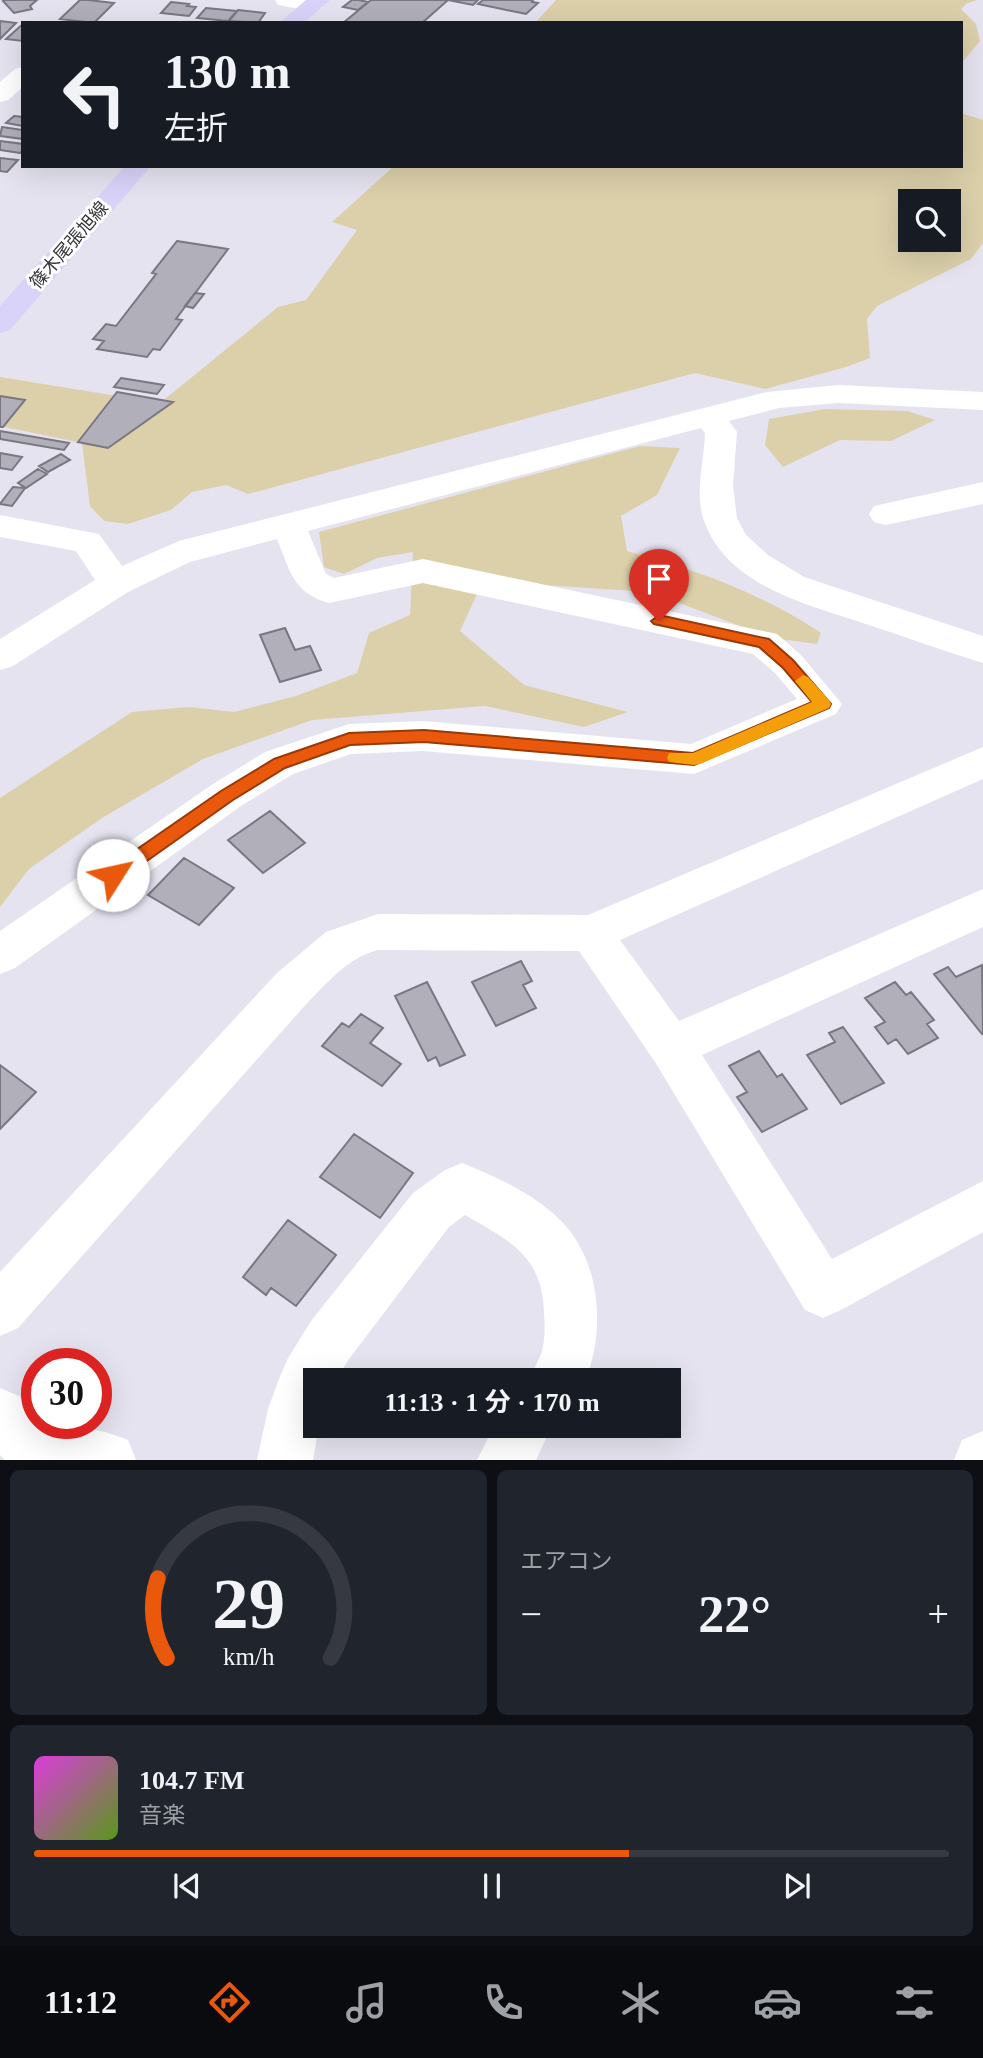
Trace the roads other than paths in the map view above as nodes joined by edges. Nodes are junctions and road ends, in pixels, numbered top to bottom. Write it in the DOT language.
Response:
graph roads {
  1 [pos="286,0"];
  2 [pos="316,2"];
  3 [pos="292,21"];
  4 [pos="19,64"];
  5 [pos="0,95"];
  6 [pos="137,168"];
  7 [pos="0,324"];
  8 [pos="983,401"];
  9 [pos="708,417"];
  10 [pos="983,493"];
  11 [pos="886,514"];
  12 [pos="288,525"];
  13 [pos="0,526"];
  14 [pos="116,583"];
  15 [pos="983,650"];
  16 [pos="0,657"];
  17 [pos="983,762"];
  18 [pos="983,906"];
  19 [pos="591,933"];
  20 [pos="0,955"];
  21 [pos="671,1047"];
  22 [pos="983,1205"];
  23 [pos="0,1310"];
  24 [pos="313,1368"];
  25 [pos="565,1368"];
  26 [pos="303,1387"];
  27 [pos="0,1415"];
  28 [pos="518,1438"];
  29 [pos="108,1460"];
  30 [pos="285,1460"];
  31 [pos="505,1460"];
  1 -- 2 [label="street"];
  2 -- 3 [label="main road"];
  4 -- 5 [label="street"];
  6 -- 7 [label="main road, 篠木尾張旭線"];
  8 -- 9 [label="street"];
  9 -- 12 [label="street"];
  9 -- 15 [label="street"];
  10 -- 11 [label="street"];
  12 -- 14 [label="street"];
  12 -- 20 [label="street"];
  13 -- 14 [label="street"];
  14 -- 16 [label="street"];
  17 -- 19 [label="street"];
  18 -- 21 [label="street"];
  19 -- 21 [label="street"];
  19 -- 23 [label="street"];
  21 -- 22 [label="street"];
  24 -- 25 [label="street"];
  26 -- 30 [label="street"];
  27 -- 29 [label="street"];
  28 -- 31 [label="street"];
}
